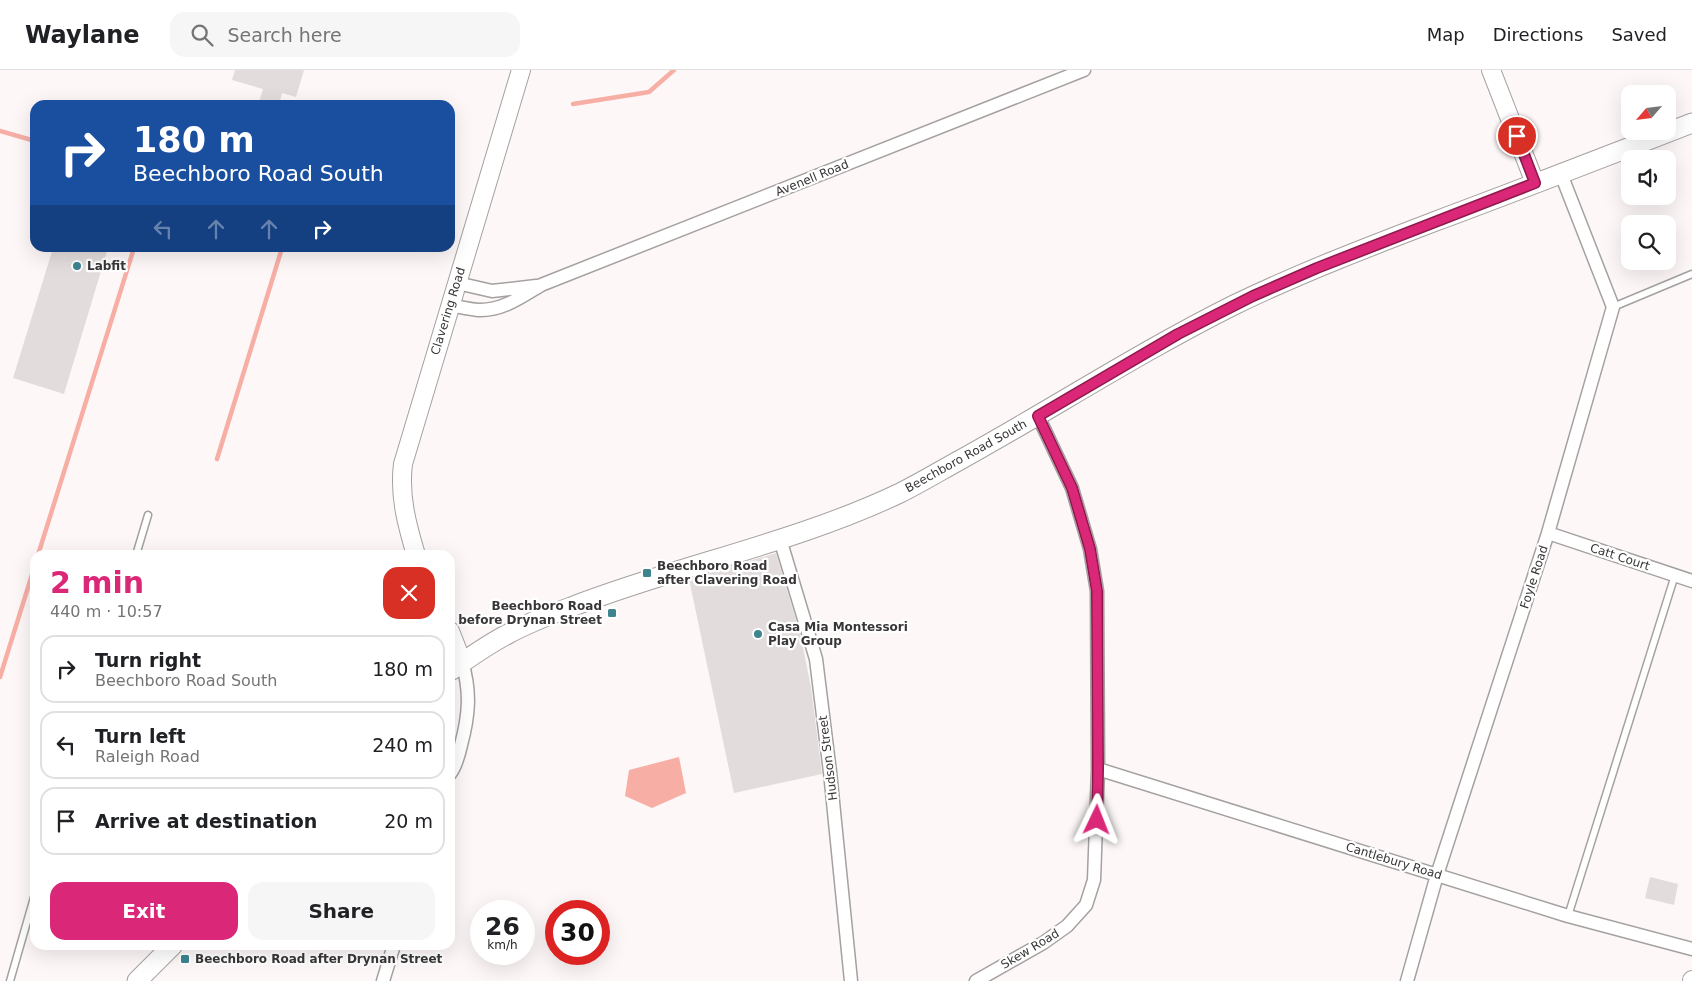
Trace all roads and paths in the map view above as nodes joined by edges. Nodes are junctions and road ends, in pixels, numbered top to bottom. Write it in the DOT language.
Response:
graph roads {
  1 [pos="521,70"];
  2 [pos="1084,70"];
  3 [pos="1491,70"];
  4 [pos="1692,123"];
  5 [pos="1562,174"];
  6 [pos="1535,183"];
  7 [pos="1692,274"];
  8 [pos="457,283"];
  9 [pos="541,285"];
  10 [pos="450,305"];
  11 [pos="1613,307"];
  12 [pos="1038,416"];
  13 [pos="148,515"];
  14 [pos="1548,533"];
  15 [pos="780,539"];
  16 [pos="138,550"];
  17 [pos="415,550"];
  18 [pos="1675,575"];
  19 [pos="1692,581"];
  20 [pos="456,667"];
  21 [pos="455,764"];
  22 [pos="1098,769"];
  23 [pos="1438,875"];
  24 [pos="30,911"];
  25 [pos="1568,916"];
  26 [pos="1692,949"];
  27 [pos="168,950"];
  28 [pos="392,950"];
  29 [pos="10,981"];
  30 [pos="137,981"];
  31 [pos="383,981"];
  32 [pos="851,981"];
  33 [pos="976,981"];
  34 [pos="1407,981"];
  1 -- 8 [label="street, Clavering Road"];
  2 -- 9 [label="street, Avenell Road"];
  3 -- 6 [label="street"];
  4 -- 5 [label="main road, Beechboro Road South"];
  5 -- 6 [label="main road, Beechboro Road South"];
  5 -- 11 [label="street"];
  6 -- 12 [label="main road, Beechboro Road South"];
  7 -- 11 [label="lane"];
  8 -- 9 [label="street, Avenell Road"];
  8 -- 10 [label="street, Clavering Road"];
  9 -- 10 [label="street, Avenell Road"];
  10 -- 17 [label="street, Clavering Road"];
  11 -- 14 [label="street, Foyle Road"];
  12 -- 15 [label="main road, Beechboro Road South"];
  12 -- 22 [label="street, Skew Road"];
  13 -- 16 [label="lane"];
  14 -- 18 [label="street, Catt Court"];
  14 -- 23 [label="street, Foyle Road"];
  15 -- 20 [label="main road, Beechboro Road South"];
  15 -- 32 [label="street, Hudson Street"];
  18 -- 19 [label="street, Catt Court"];
  18 -- 25 [label="lane"];
  20 -- 21 [label="street"];
  22 -- 23 [label="street, Cantlebury Road"];
  22 -- 33 [label="street, Skew Road"];
  23 -- 25 [label="street, Cantlebury Road"];
  23 -- 34 [label="street, Foyle Road"];
  24 -- 29 [label="lane"];
  25 -- 26 [label="street, Cantlebury Road"];
  27 -- 30 [label="main road"];
  28 -- 31 [label="street"];
}
